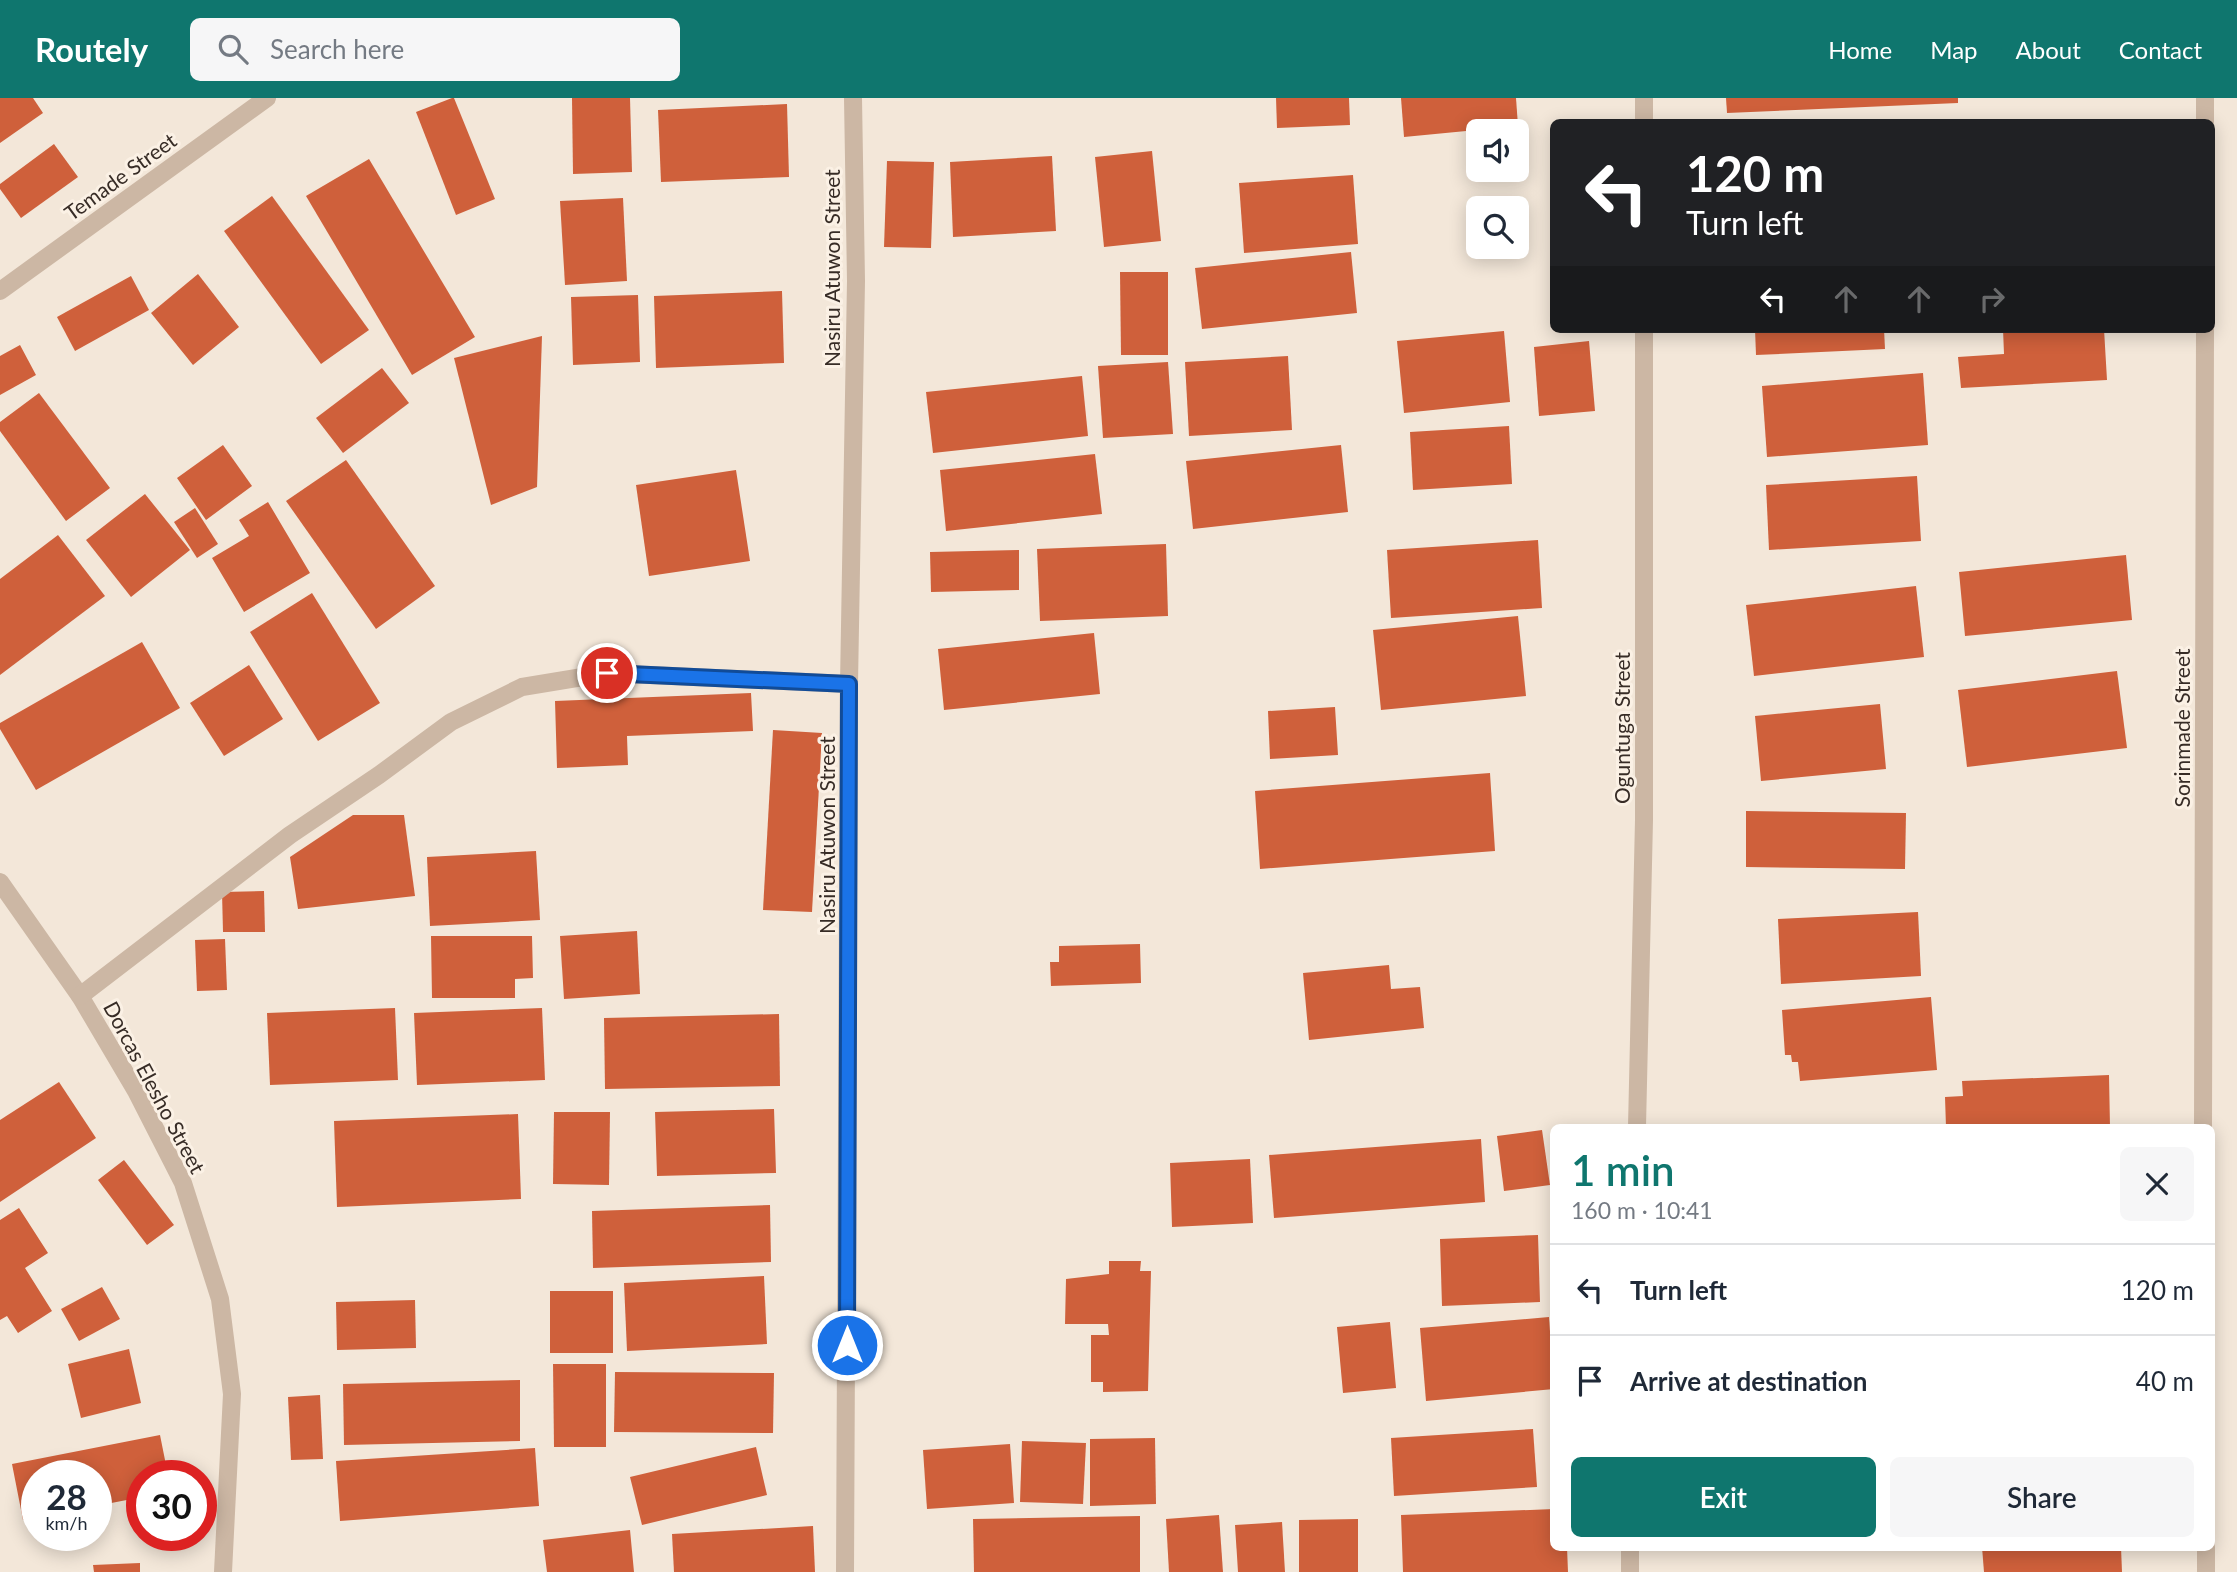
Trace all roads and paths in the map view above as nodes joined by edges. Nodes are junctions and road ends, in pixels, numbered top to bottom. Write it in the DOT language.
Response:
graph roads {
  1 [pos="267,98"];
  2 [pos="853,98"];
  3 [pos="1644,98"];
  4 [pos="2205,98"];
  5 [pos="1644,119"];
  6 [pos="2205,119"];
  7 [pos="0,291"];
  8 [pos="1644,333"];
  9 [pos="2205,333"];
  10 [pos="849,684"];
  11 [pos="0,882"];
  12 [pos="80,996"];
  13 [pos="1637,1124"];
  14 [pos="2203,1124"];
  15 [pos="1630,1551"];
  16 [pos="2206,1551"];
  17 [pos="223,1572"];
  18 [pos="845,1572"];
  19 [pos="1630,1572"];
  20 [pos="2206,1572"];
  1 -- 7 [label="street, Temade Street"];
  2 -- 10 [label="street, Nasiru Atuwon Street"];
  3 -- 5 [label="street"];
  4 -- 6 [label="street"];
  8 -- 13 [label="street, Oguntuga Street"];
  9 -- 14 [label="street, Sorinmade Street"];
  10 -- 12 [label="street"];
  10 -- 18 [label="street, Nasiru Atuwon Street"];
  11 -- 12 [label="street, Dorcas Elesho Street"];
  12 -- 17 [label="street, Dorcas Elesho Street"];
  15 -- 19 [label="street"];
  16 -- 20 [label="street"];
}
